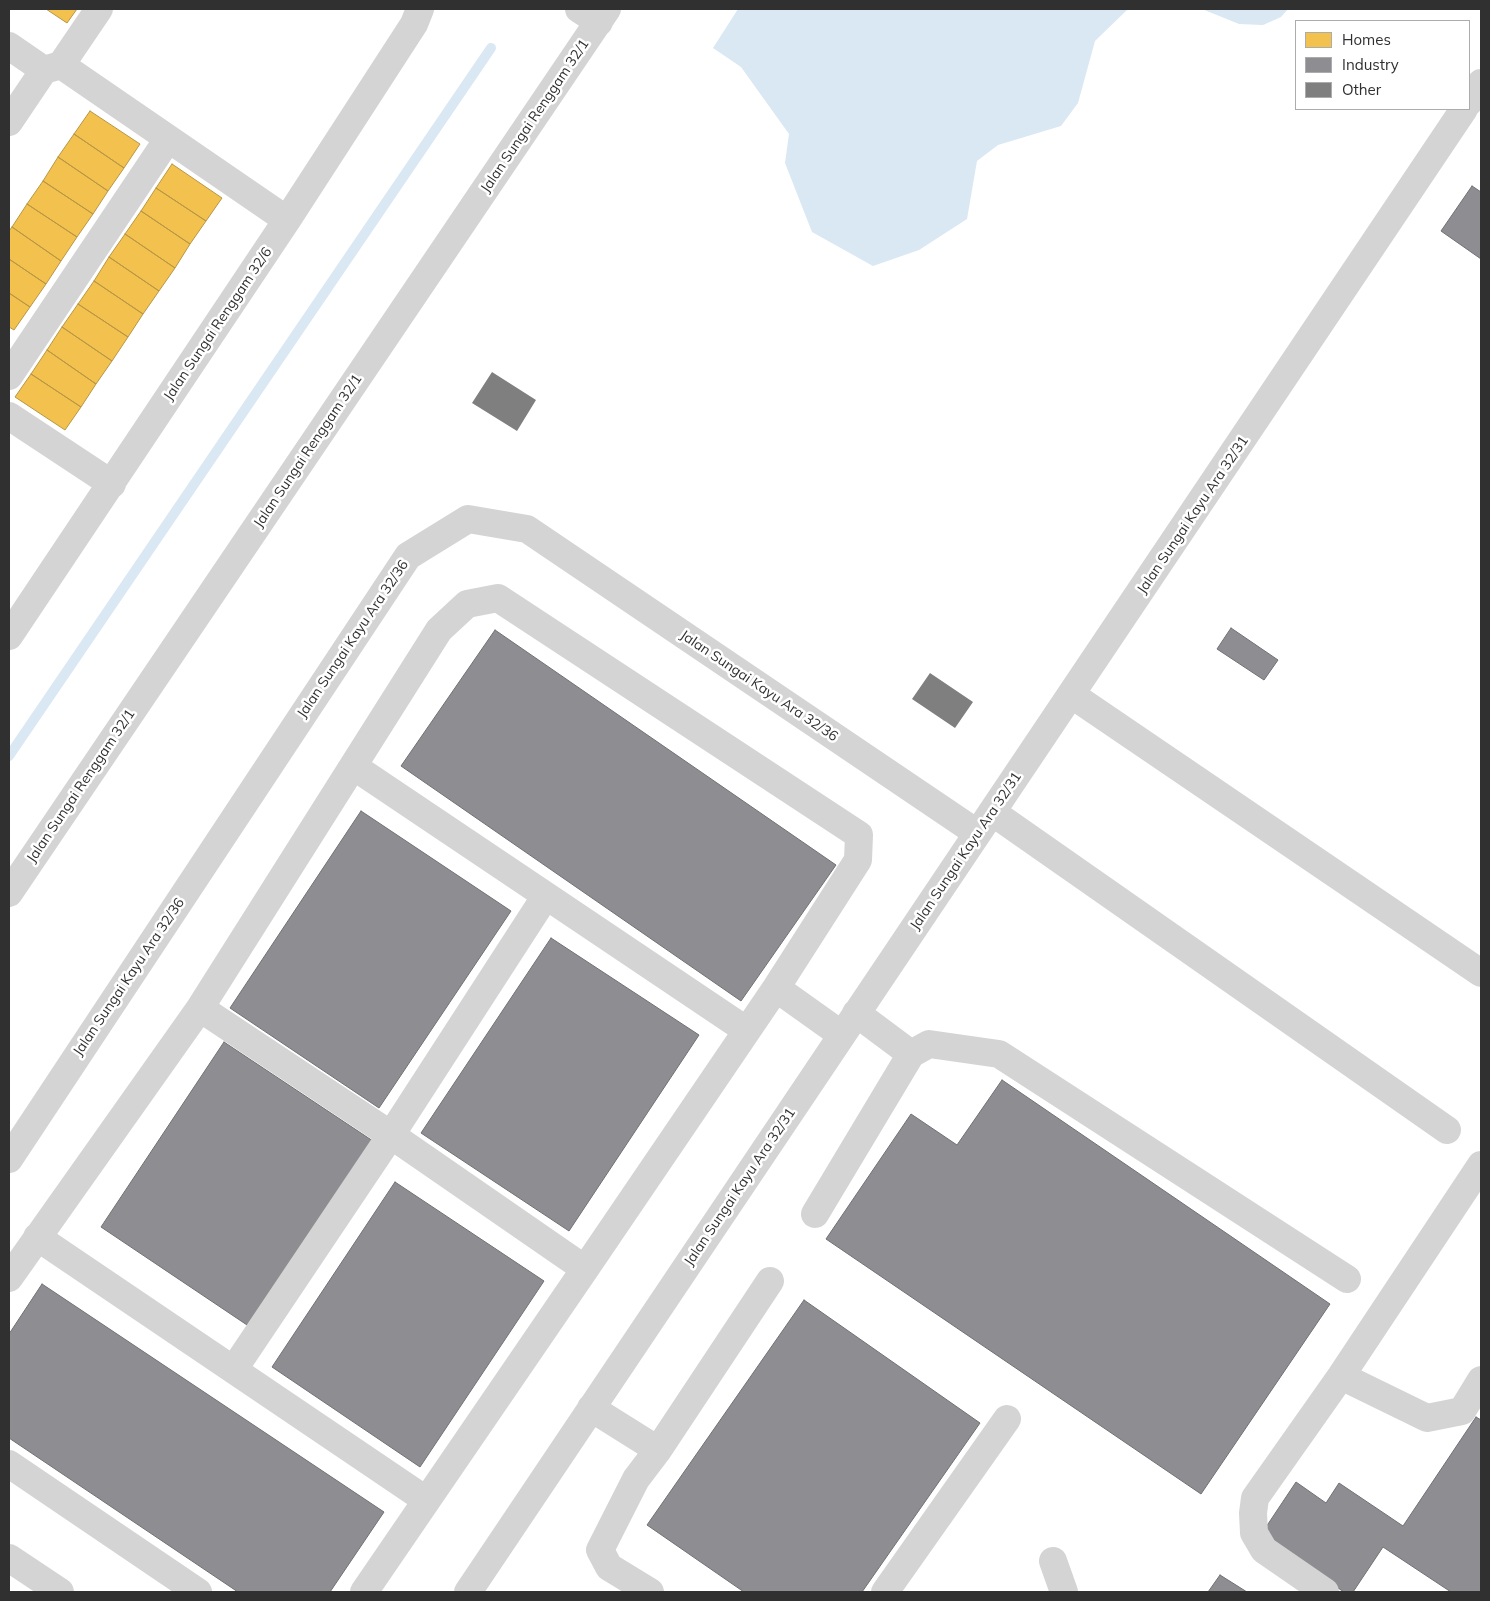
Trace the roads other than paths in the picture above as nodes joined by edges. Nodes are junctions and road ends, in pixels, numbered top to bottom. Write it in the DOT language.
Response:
graph roads {
  1 [pos="99,9"];
  2 [pos="420,9"];
  3 [pos="595,13"];
  4 [pos="9,46"];
  5 [pos="53,68"];
  6 [pos="1481,83"];
  7 [pos="1470,100"];
  8 [pos="1463,110"];
  9 [pos="9,122"];
  10 [pos="168,139"];
  11 [pos="287,220"];
  12 [pos="9,376"];
  13 [pos="9,416"];
  14 [pos="112,484"];
  15 [pos="9,636"];
  16 [pos="1072,695"];
  17 [pos="353,766"];
  18 [pos="985,822"];
  19 [pos="9,893"];
  20 [pos="545,897"];
  21 [pos="1481,973"];
  22 [pos="776,988"];
  23 [pos="200,1008"];
  24 [pos="849,1024"];
  25 [pos="746,1030"];
  26 [pos="911,1054"];
  27 [pos="1447,1130"];
  28 [pos="391,1135"];
  29 [pos="9,1159"];
  30 [pos="1481,1165"];
  31 [pos="815,1214"];
  32 [pos="37,1237"];
  33 [pos="585,1269"];
  34 [pos="9,1278"];
  35 [pos="1346,1279"];
  36 [pos="770,1280"];
  37 [pos="234,1369"];
  38 [pos="1341,1376"];
  39 [pos="1481,1380"];
  40 [pos="592,1408"];
  41 [pos="1008,1419"];
  42 [pos="658,1450"];
  43 [pos="9,1464"];
  44 [pos="426,1500"];
  45 [pos="9,1558"];
  46 [pos="1053,1561"];
  47 [pos="60,1592"];
  48 [pos="198,1592"];
  49 [pos="364,1592"];
  50 [pos="468,1592"];
  51 [pos="650,1592"];
  52 [pos="884,1592"];
  53 [pos="1064,1592"];
  54 [pos="1325,1592"];
  1 -- 5 [label="street"];
  2 -- 11 [label="street, Jalan Sungai Renggam 32/6"];
  3 -- 19 [label="street, Jalan Sungai Renggam 32/1"];
  4 -- 5 [label="street"];
  5 -- 9 [label="street"];
  5 -- 10 [label="street"];
  6 -- 7 [label="street"];
  8 -- 16 [label="street, Jalan Sungai Kayu Ara 32/31"];
  10 -- 11 [label="street"];
  10 -- 12 [label="street"];
  11 -- 14 [label="street, Jalan Sungai Renggam 32/6"];
  13 -- 14 [label="street"];
  14 -- 15 [label="street, Jalan Sungai Renggam 32/6"];
  16 -- 18 [label="street, Jalan Sungai Kayu Ara 32/31"];
  16 -- 21 [label="street"];
  17 -- 20 [label="street"];
  17 -- 22 [label="street"];
  17 -- 23 [label="street"];
  18 -- 24 [label="street, Jalan Sungai Kayu Ara 32/31"];
  18 -- 27 [label="street, Jalan Sungai Kayu Ara 32/36"];
  18 -- 29 [label="street, Jalan Sungai Kayu Ara 32/36"];
  20 -- 25 [label="street"];
  20 -- 28 [label="street"];
  22 -- 24 [label="street"];
  22 -- 25 [label="street"];
  23 -- 28 [label="street"];
  23 -- 32 [label="street"];
  24 -- 26 [label="street"];
  24 -- 40 [label="street, Jalan Sungai Kayu Ara 32/31"];
  25 -- 33 [label="street"];
  26 -- 31 [label="street"];
  26 -- 35 [label="street"];
  28 -- 33 [label="street"];
  28 -- 37 [label="street"];
  30 -- 38 [label="street"];
  32 -- 34 [label="street"];
  32 -- 37 [label="street"];
  33 -- 44 [label="street"];
  36 -- 42 [label="street"];
  37 -- 44 [label="street"];
  38 -- 39 [label="street"];
  38 -- 54 [label="street"];
  40 -- 42 [label="street"];
  40 -- 50 [label="street, Jalan Sungai Kayu Ara 32/31"];
  41 -- 52 [label="street"];
  42 -- 51 [label="street"];
  43 -- 48 [label="street"];
  44 -- 49 [label="street"];
  45 -- 47 [label="street"];
  46 -- 53 [label="street"];
}
